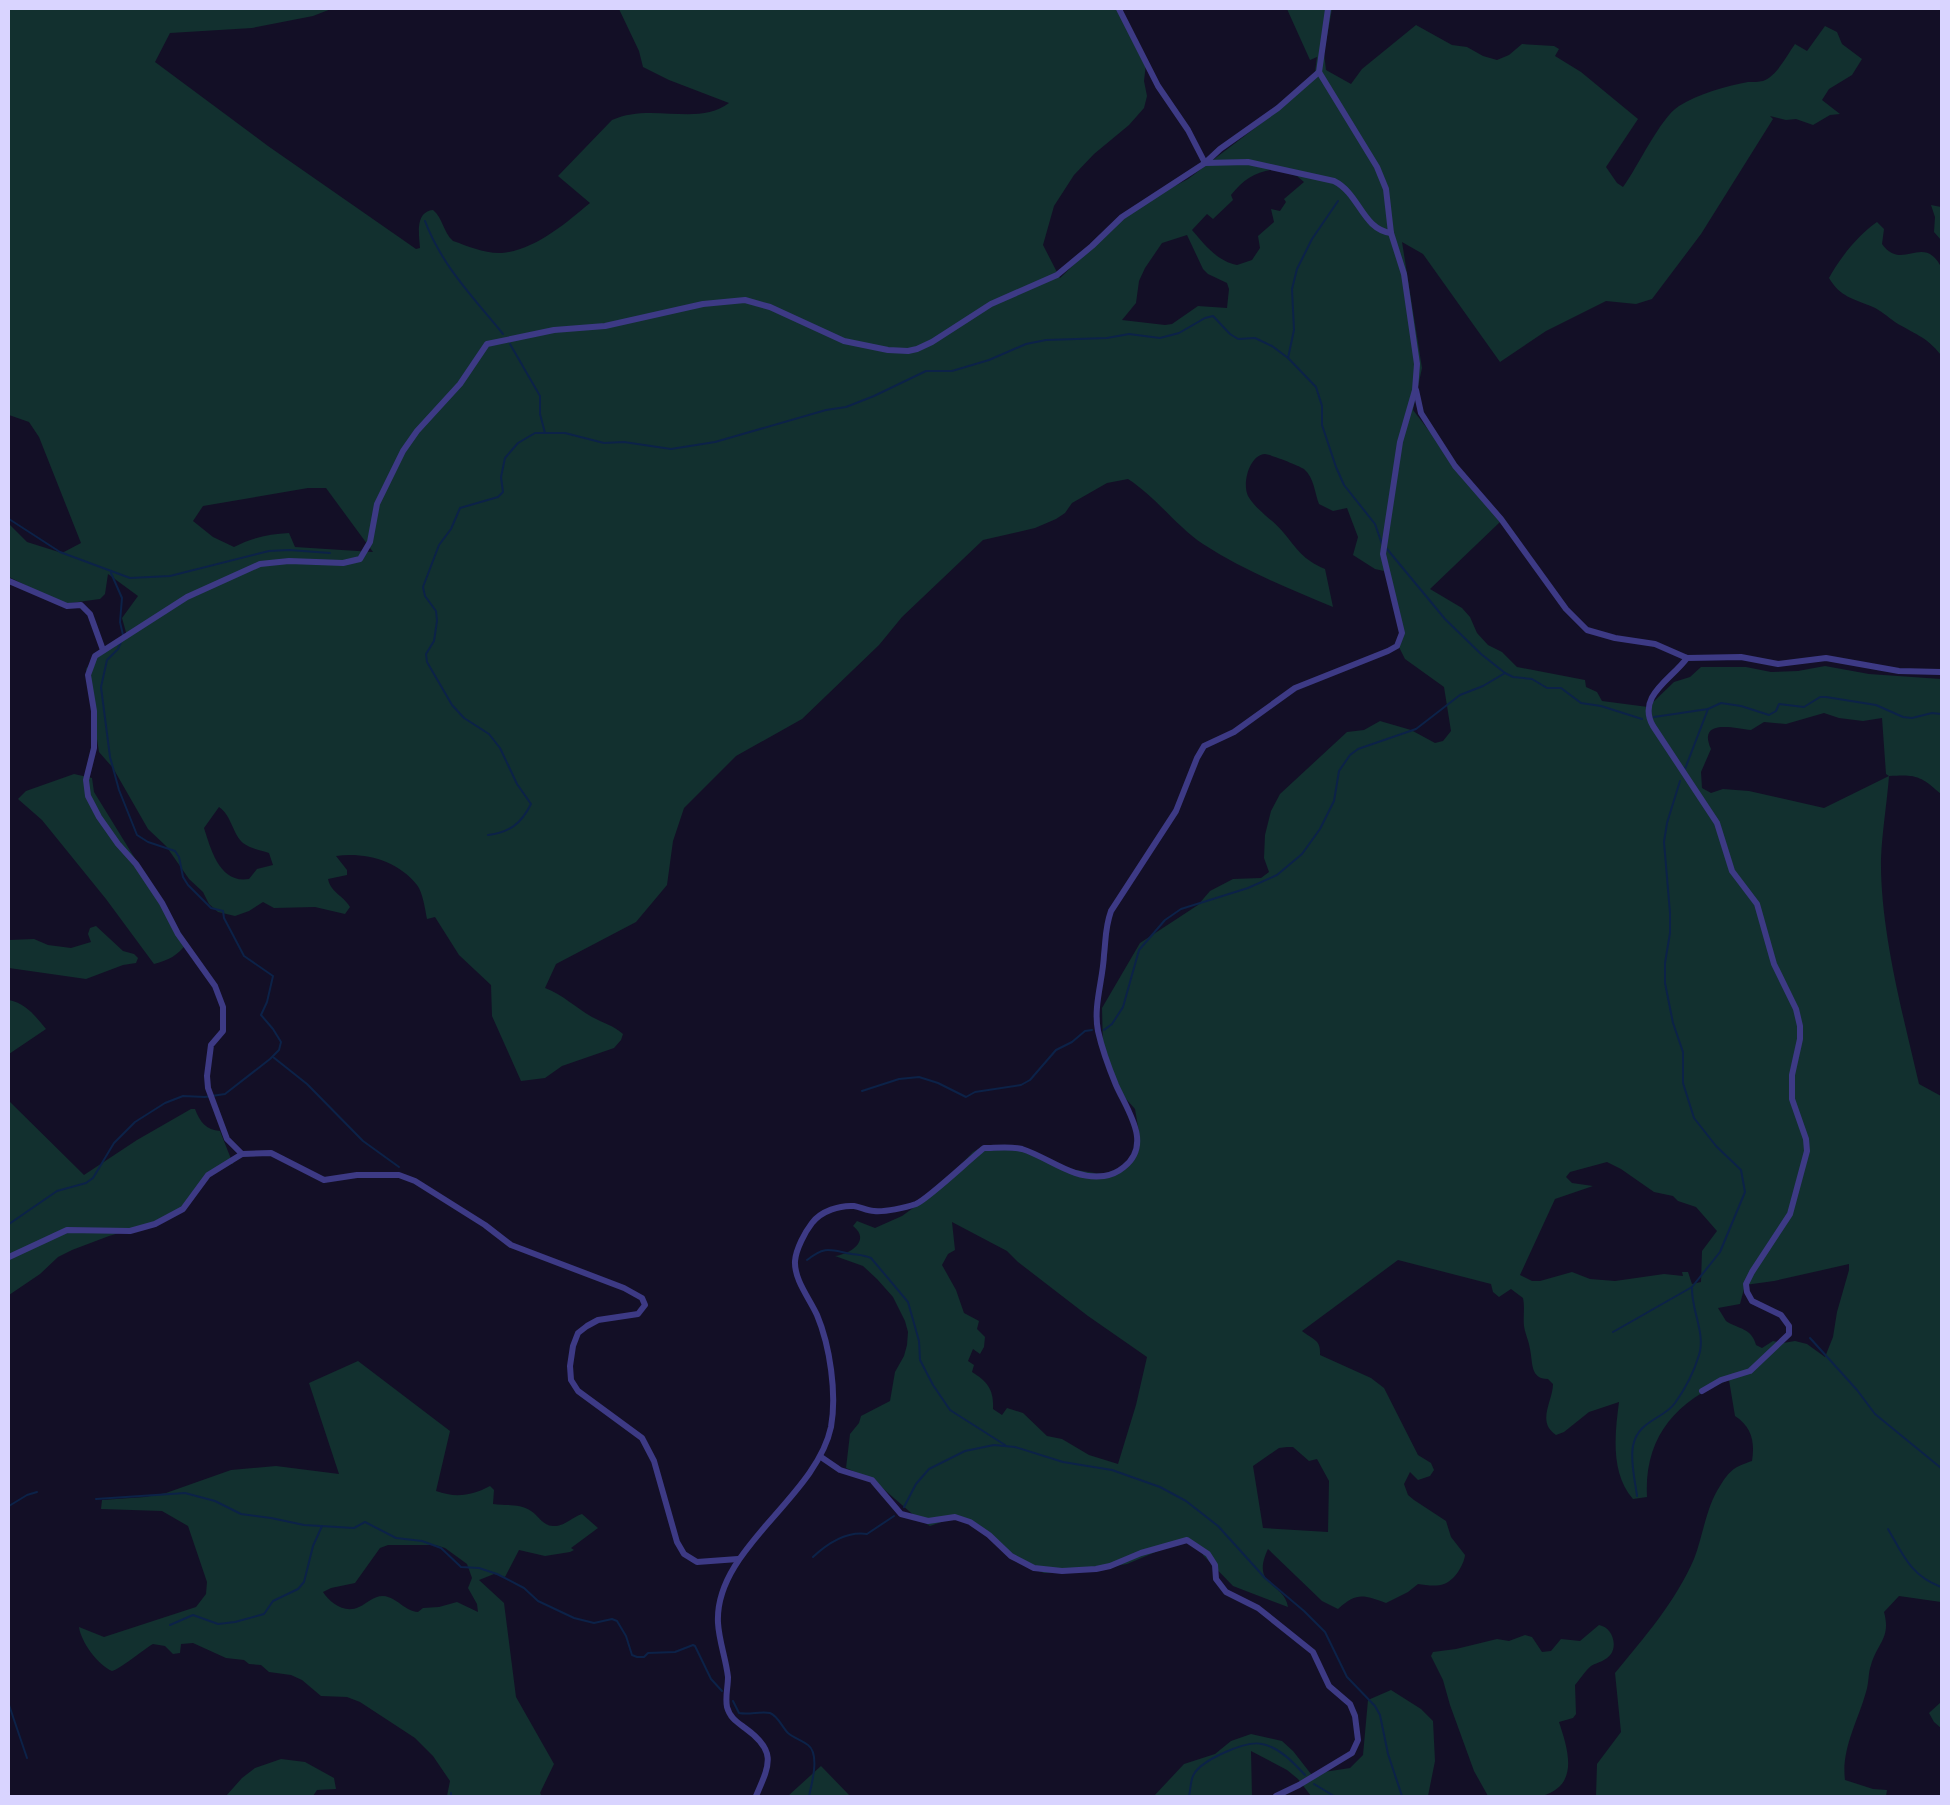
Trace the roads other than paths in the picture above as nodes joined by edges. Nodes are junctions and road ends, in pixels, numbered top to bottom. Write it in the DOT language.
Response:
graph roads {
  1 [pos="1119,9"];
  2 [pos="1328,9"];
  3 [pos="1320,72"];
  4 [pos="1205,164"];
  5 [pos="1391,233"];
  6 [pos="1415,390"];
  7 [pos="9,581"];
  8 [pos="103,650"];
  9 [pos="1687,658"];
  10 [pos="1941,672"];
  11 [pos="242,1154"];
  12 [pos="9,1257"];
  13 [pos="1702,1391"];
  14 [pos="821,1457"];
  15 [pos="738,1559"];
  16 [pos="756,1796"];
  17 [pos="1276,1796"];
  1 -- 4 [label="street"];
  2 -- 3 [label="street"];
  3 -- 4 [label="street"];
  3 -- 5 [label="street"];
  4 -- 5 [label="street"];
  4 -- 8 [label="street"];
  5 -- 6 [label="street"];
  6 -- 9 [label="street"];
  6 -- 14 [label="street"];
  7 -- 8 [label="street"];
  8 -- 11 [label="street"];
  9 -- 10 [label="street"];
  9 -- 13 [label="street"];
  11 -- 12 [label="street"];
  11 -- 15 [label="street"];
  14 -- 15 [label="street"];
  14 -- 17 [label="street"];
  15 -- 16 [label="street"];
}
